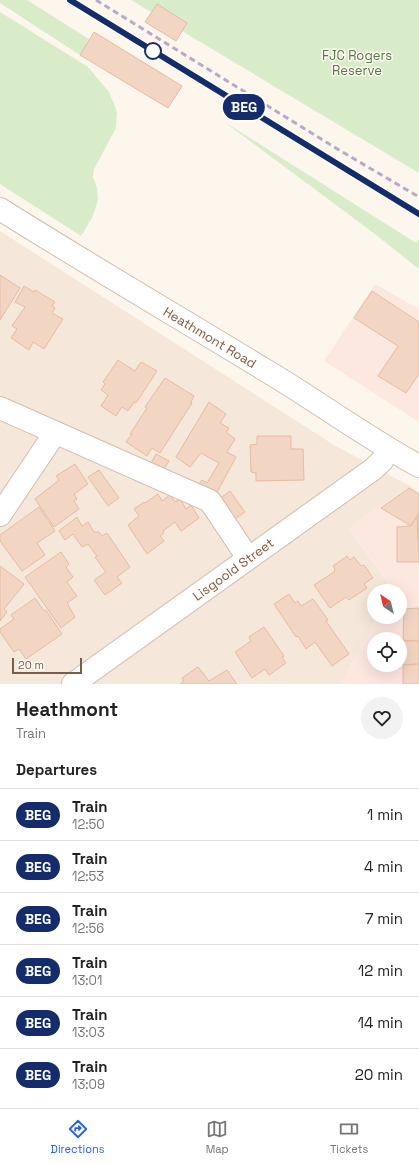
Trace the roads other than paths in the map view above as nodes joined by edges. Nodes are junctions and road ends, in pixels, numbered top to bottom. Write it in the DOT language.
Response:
graph roads {
  1 [pos="0,209"];
  2 [pos="0,408"];
  3 [pos="54,433"];
  4 [pos="388,449"];
  5 [pos="419,466"];
  6 [pos="0,515"];
  7 [pos="248,558"];
  8 [pos="73,684"];
  1 -- 4 [label="street, Heathmont Road"];
  2 -- 3 [label="street"];
  3 -- 6 [label="street"];
  3 -- 7 [label="street"];
  4 -- 5 [label="street, Heathmont Road"];
  4 -- 7 [label="street, Lisgoold Street"];
  7 -- 8 [label="street, Lisgoold Street"];
}
